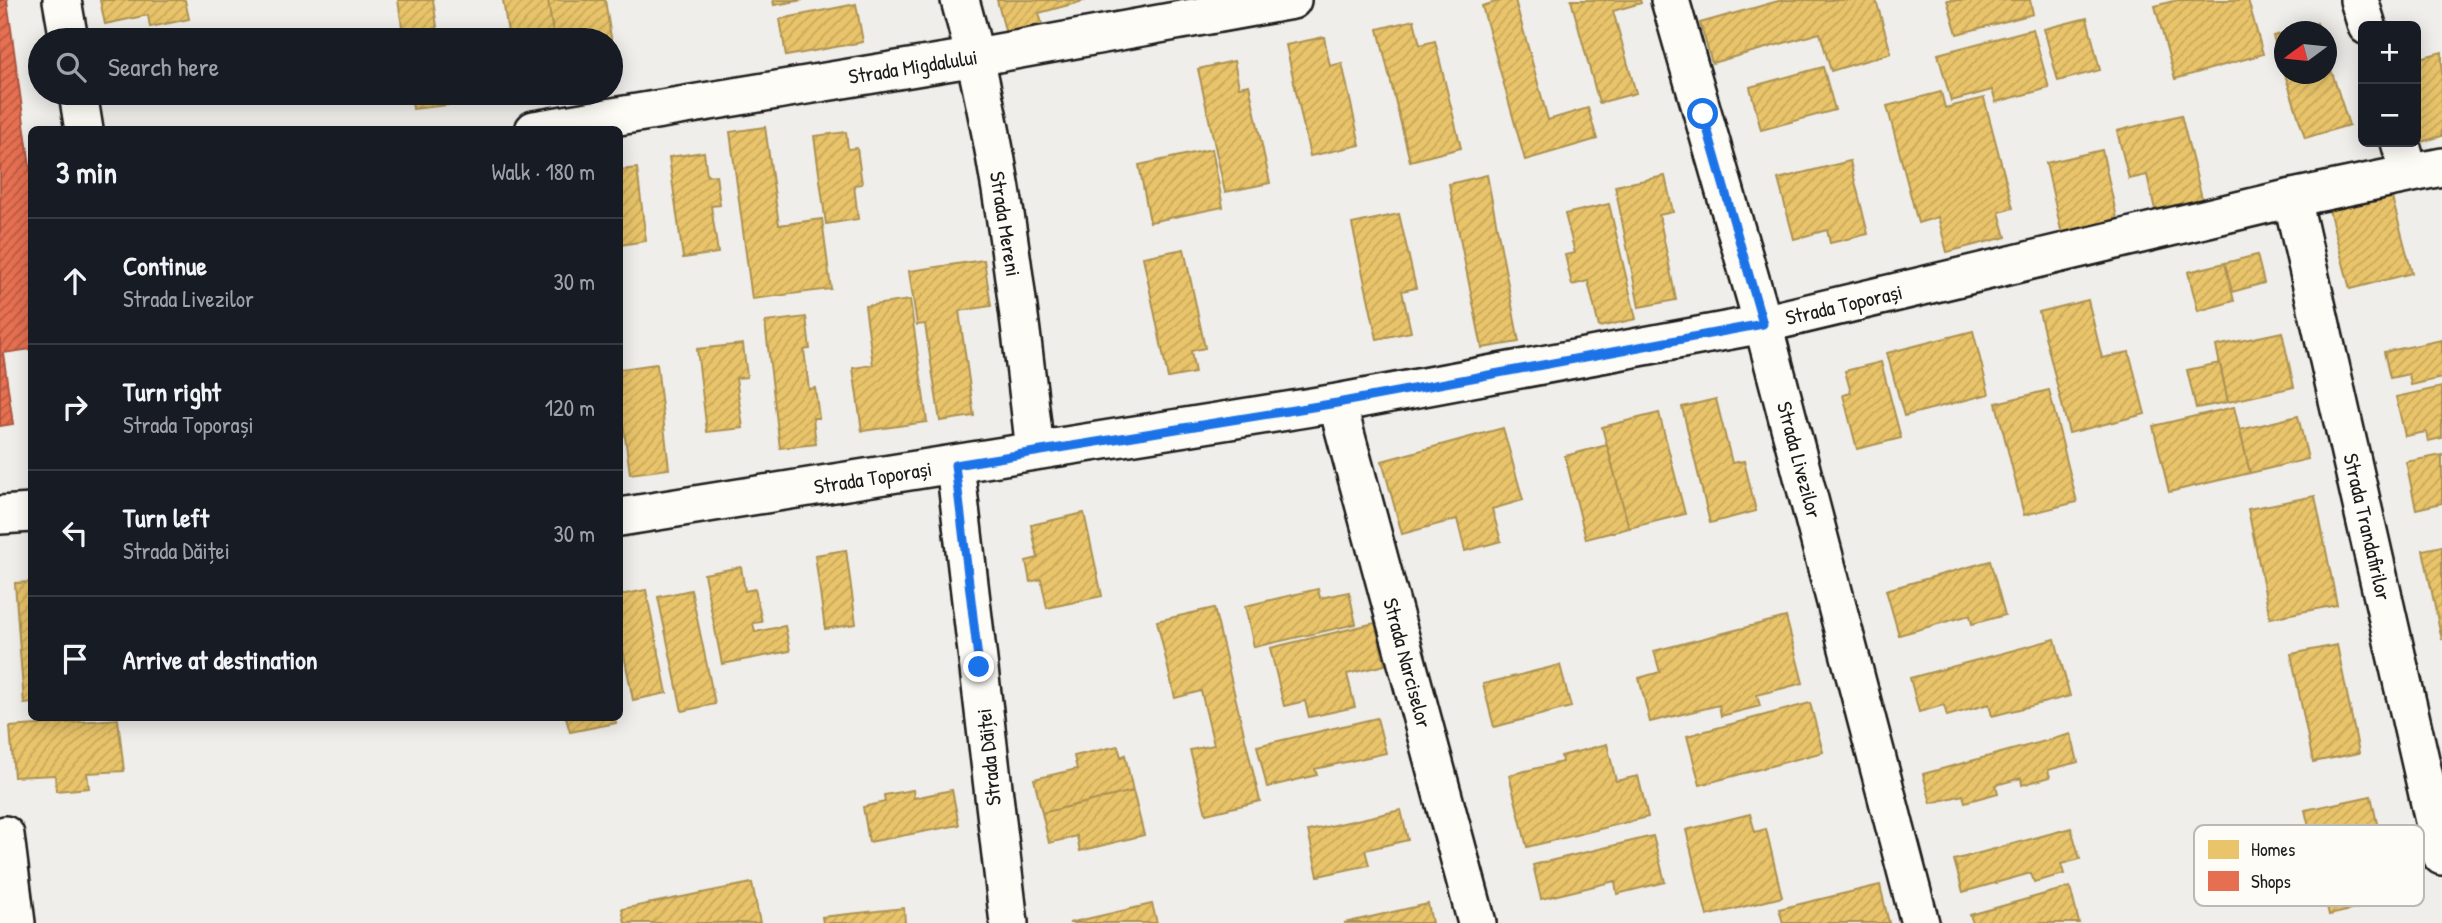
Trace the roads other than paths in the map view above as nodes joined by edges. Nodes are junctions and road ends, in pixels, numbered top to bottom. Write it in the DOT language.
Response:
graph roads {
  1 [pos="62,0"];
  2 [pos="960,0"];
  3 [pos="1292,0"];
  4 [pos="1670,0"];
  5 [pos="2359,0"];
  6 [pos="2365,21"];
  7 [pos="67,28"];
  8 [pos="976,57"];
  9 [pos="80,105"];
  10 [pos="84,126"];
  11 [pos="558,126"];
  12 [pos="2417,161"];
  13 [pos="2292,198"];
  14 [pos="1763,324"];
  15 [pos="1337,403"];
  16 [pos="1035,452"];
  17 [pos="955,465"];
  18 [pos="28,513"];
  19 [pos="0,515"];
  20 [pos="623,517"];
  21 [pos="5,835"];
  22 [pos="2442,856"];
  23 [pos="16,923"];
  24 [pos="1009,923"];
  25 [pos="1477,923"];
  26 [pos="1920,923"];
  1 -- 7 [label="street"];
  2 -- 8 [label="street, Strada Mereni"];
  3 -- 8 [label="street, Strada Migdalului"];
  4 -- 14 [label="street, Strada Livezilor"];
  5 -- 6 [label="street"];
  8 -- 11 [label="street, Strada Migdalului"];
  8 -- 16 [label="street, Strada Mereni"];
  9 -- 10 [label="street"];
  12 -- 13 [label="street, Strada Toporași"];
  13 -- 14 [label="street, Strada Toporași"];
  13 -- 22 [label="street, Strada Trandafirilor"];
  14 -- 15 [label="street, Strada Toporași"];
  14 -- 26 [label="street, Strada Livezilor"];
  15 -- 16 [label="street, Strada Toporași"];
  15 -- 25 [label="street, Strada Narciselor"];
  16 -- 17 [label="street, Strada Toporași"];
  17 -- 20 [label="street, Strada Toporași"];
  17 -- 24 [label="street, Strada Dăiței"];
  18 -- 19 [label="street"];
  21 -- 23 [label="street"];
}
